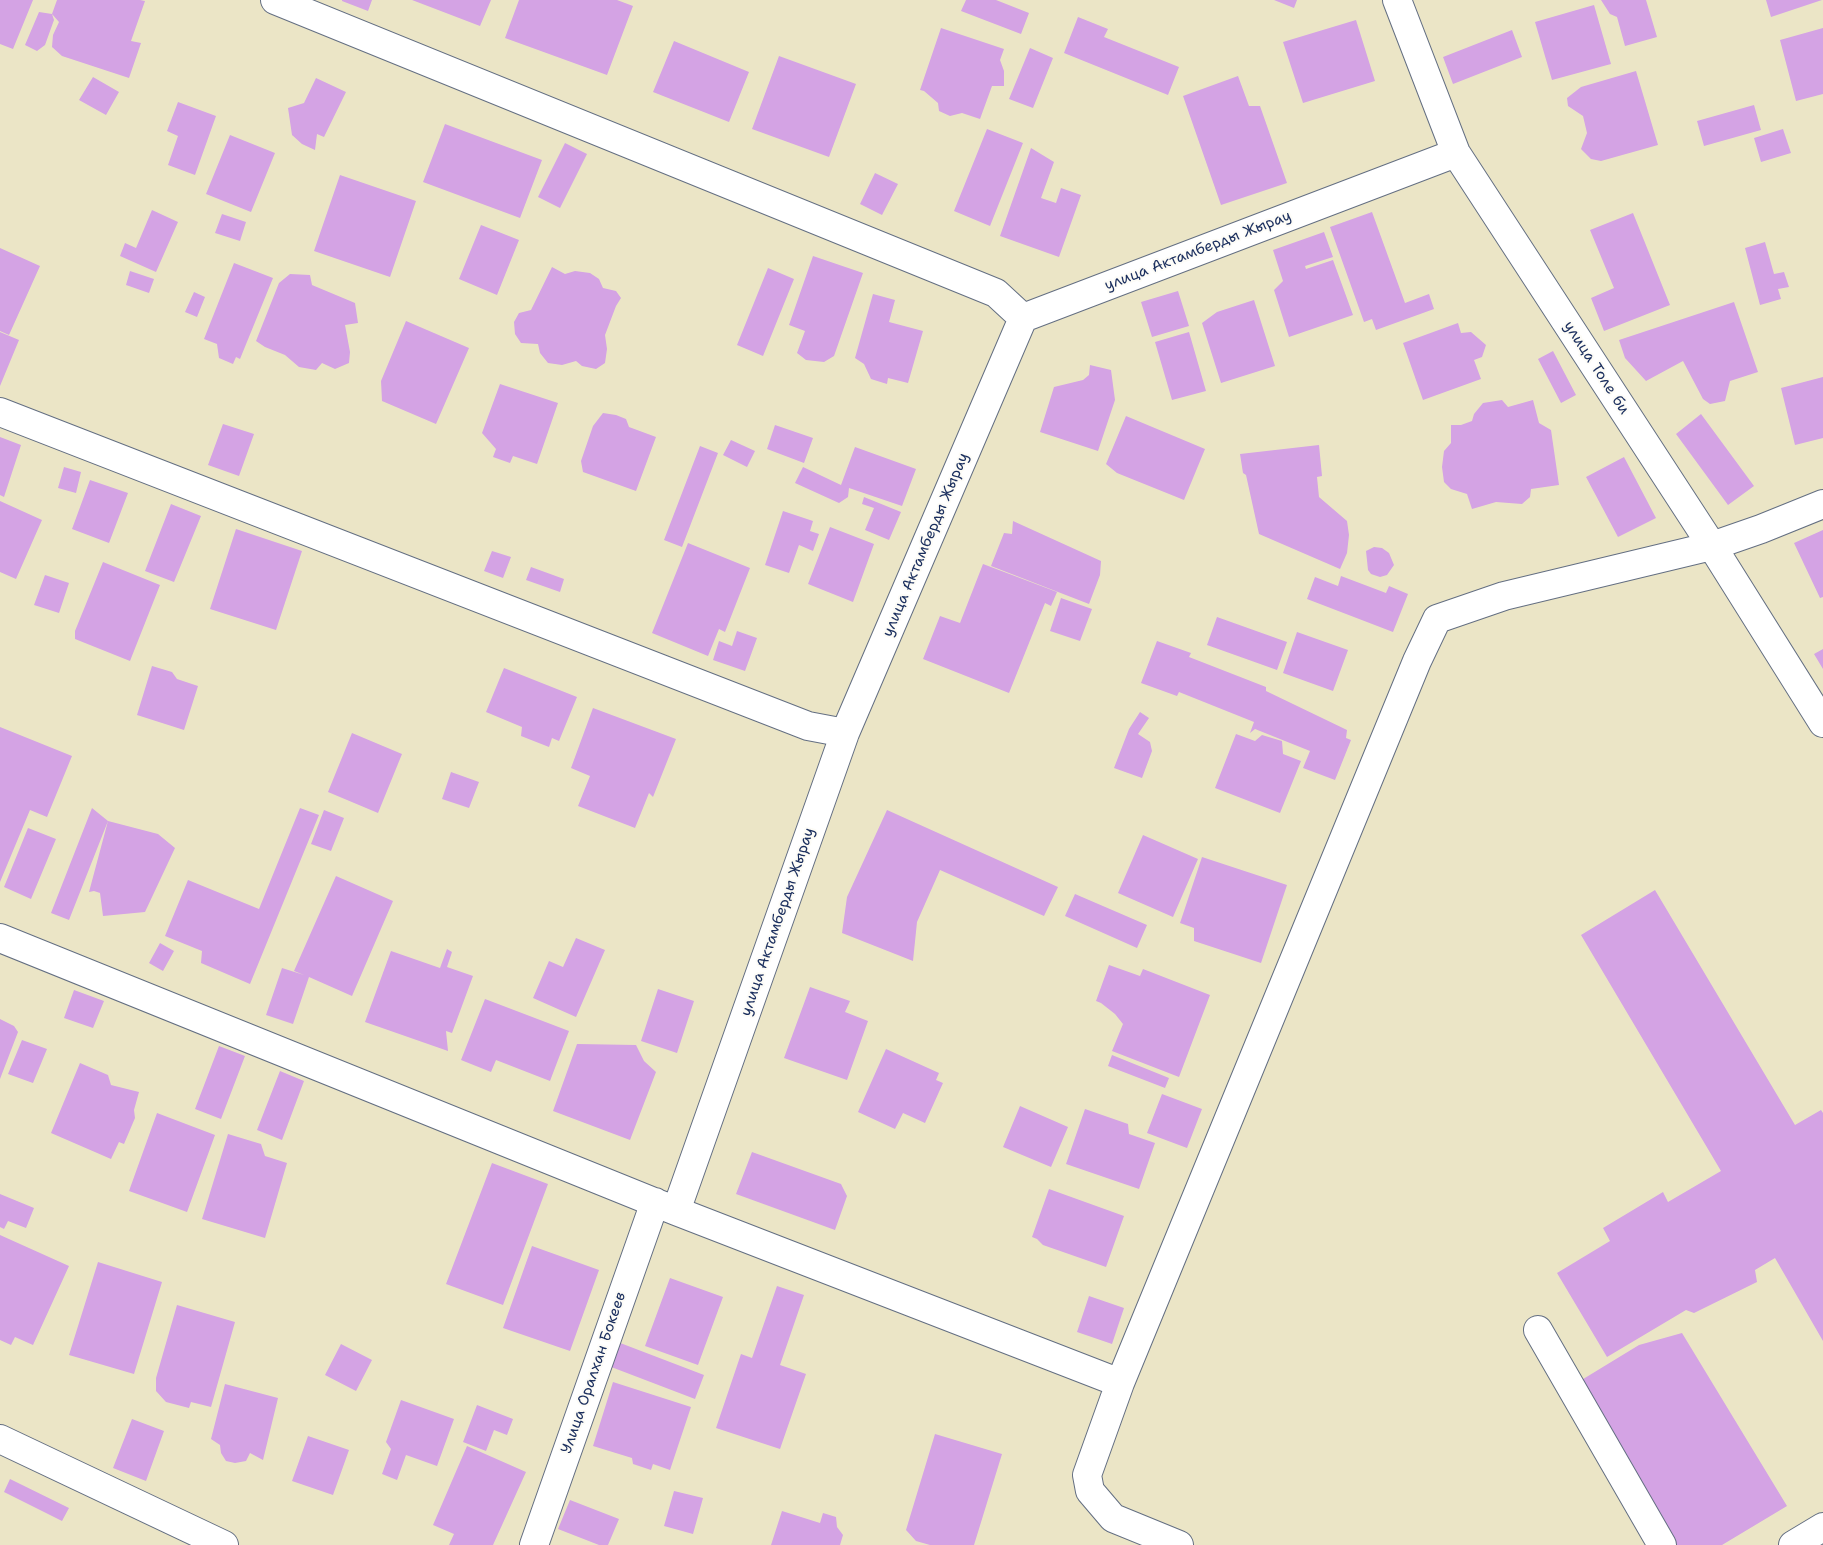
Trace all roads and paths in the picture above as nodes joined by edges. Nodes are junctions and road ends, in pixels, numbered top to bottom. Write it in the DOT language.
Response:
graph roads {
  1 [pos="275,0"];
  2 [pos="1397,0"];
  3 [pos="1456,153"];
  4 [pos="1023,318"];
  5 [pos="0,412"];
  6 [pos="1823,504"];
  7 [pos="1712,546"];
  8 [pos="1823,723"];
  9 [pos="845,733"];
  10 [pos="0,938"];
  11 [pos="666,1206"];
  12 [pos="1538,1330"];
  13 [pos="1120,1383"];
  14 [pos="0,1439"];
  15 [pos="1823,1527"];
  16 [pos="224,1545"];
  17 [pos="534,1545"];
  18 [pos="1179,1545"];
  19 [pos="1662,1545"];
  20 [pos="1793,1545"];
  1 -- 4 [label="street"];
  2 -- 3 [label="street, улица Толе би"];
  3 -- 4 [label="street, улица Актамберды Жырау"];
  3 -- 7 [label="street, улица Толе би"];
  4 -- 9 [label="street, улица Актамберды Жырау"];
  5 -- 9 [label="street"];
  6 -- 7 [label="street"];
  7 -- 8 [label="street, улица Толе би"];
  7 -- 13 [label="street"];
  9 -- 11 [label="street, улица Актамберды Жырау"];
  10 -- 11 [label="street"];
  11 -- 13 [label="street"];
  11 -- 17 [label="street, Улица Оралхан Бокеев"];
  12 -- 19 [label="street"];
  13 -- 18 [label="street"];
  14 -- 16 [label="street"];
  15 -- 20 [label="street"];
}
